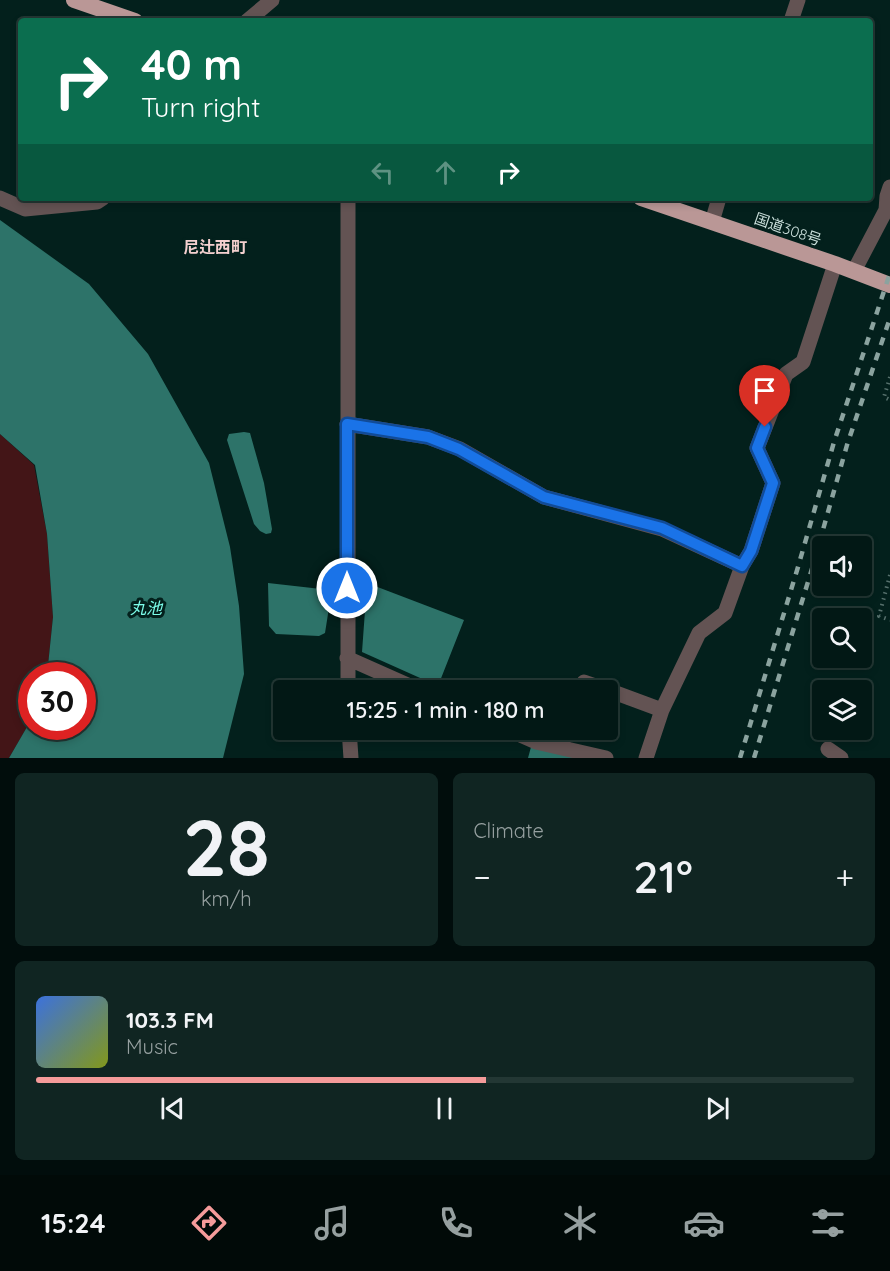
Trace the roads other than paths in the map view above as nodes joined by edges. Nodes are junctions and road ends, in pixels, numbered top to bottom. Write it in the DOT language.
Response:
graph roads {
  1 [pos="74,0"];
  2 [pos="272,0"];
  3 [pos="798,0"];
  4 [pos="126,18"];
  5 [pos="251,18"];
  6 [pos="792,18"];
  7 [pos="890,187"];
  8 [pos="0,198"];
  9 [pos="97,201"];
  10 [pos="348,201"];
  11 [pos="650,201"];
  12 [pos="718,201"];
  13 [pos="712,222"];
  14 [pos="835,264"];
  15 [pos="854,271"];
  16 [pos="890,285"];
  17 [pos="347,424"];
  18 [pos="742,566"];
  19 [pos="347,658"];
  20 [pos="348,680"];
  21 [pos="397,680"];
  22 [pos="618,694"];
  23 [pos="662,710"];
  24 [pos="350,740"];
  25 [pos="532,740"];
  26 [pos="563,740"];
  27 [pos="561,747"];
  28 [pos="828,749"];
  29 [pos="351,758"];
  30 [pos="606,758"];
  31 [pos="646,758"];
  32 [pos="841,758"];
  1 -- 4 [label="highway"];
  2 -- 5 [label="street"];
  3 -- 6 [label="street"];
  7 -- 15 [label="street"];
  8 -- 9 [label="street"];
  10 -- 17 [label="street"];
  11 -- 13 [label="highway, 国道308号"];
  12 -- 13 [label="street"];
  13 -- 14 [label="highway, 国道308号"];
  14 -- 15 [label="highway, 国道308号"];
  14 -- 18 [label="street"];
  15 -- 16 [label="highway, 国道308号"];
  17 -- 18 [label="street"];
  17 -- 19 [label="street"];
  18 -- 23 [label="street"];
  19 -- 20 [label="street"];
  19 -- 21 [label="street"];
  22 -- 23 [label="street"];
  23 -- 31 [label="street"];
  24 -- 29 [label="street"];
  25 -- 27 [label="street"];
  26 -- 27 [label="street"];
  27 -- 30 [label="street"];
  28 -- 32 [label="street"];
}
